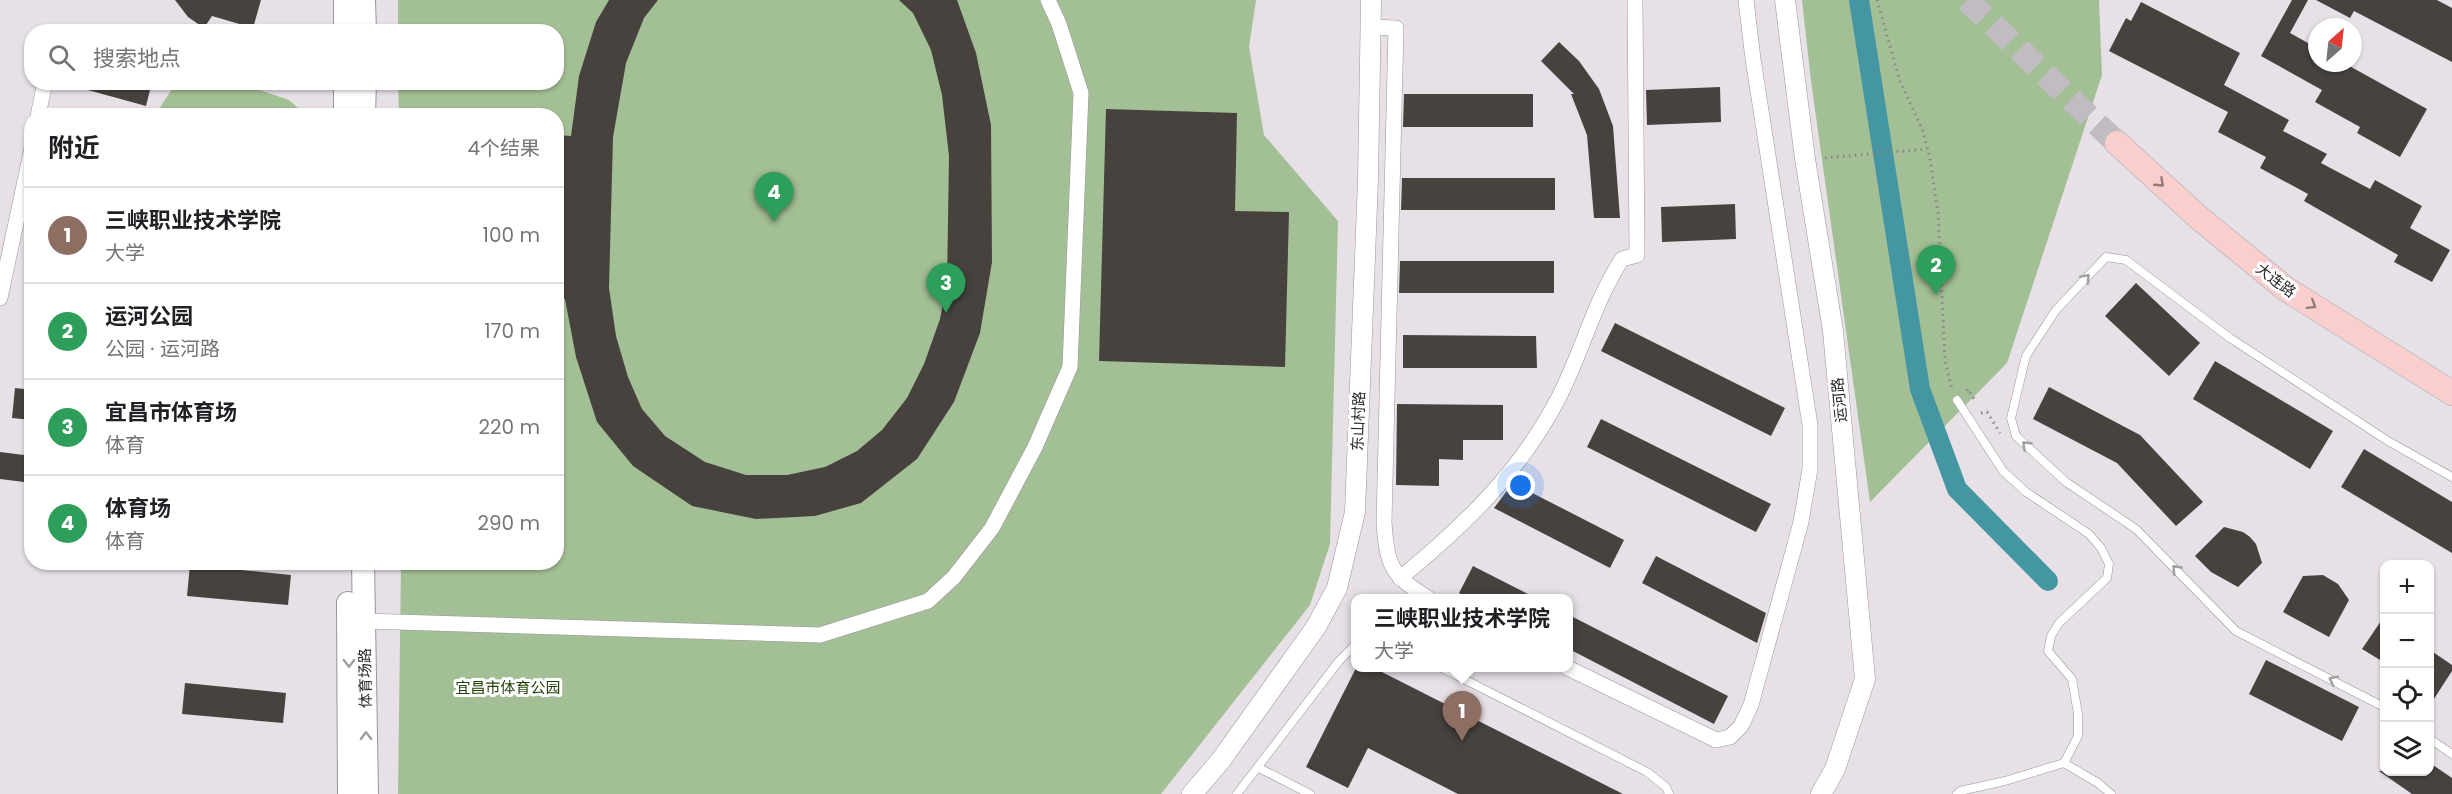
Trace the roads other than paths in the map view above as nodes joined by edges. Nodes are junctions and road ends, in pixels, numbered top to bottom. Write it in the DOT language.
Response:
graph roads {
  1 [pos="345,0"];
  2 [pos="364,0"];
  3 [pos="1048,0"];
  4 [pos="1371,0"];
  5 [pos="1635,0"];
  6 [pos="1746,0"];
  7 [pos="1785,0"];
  8 [pos="345,24"];
  9 [pos="365,24"];
  10 [pos="1371,27"];
  11 [pos="43,90"];
  12 [pos="345,90"];
  13 [pos="365,90"];
  14 [pos="40,108"];
  15 [pos="345,108"];
  16 [pos="364,108"];
  17 [pos="2117,143"];
  18 [pos="24,186"];
  19 [pos="0,298"];
  20 [pos="2452,393"];
  21 [pos="1957,400"];
  22 [pos="2452,477"];
  23 [pos="348,570"];
  24 [pos="363,570"];
  25 [pos="1400,578"];
  26 [pos="1422,594"];
  27 [pos="364,621"];
  28 [pos="1351,649"];
  29 [pos="1573,670"];
  30 [pos="1450,672"];
  31 [pos="2380,704"];
  32 [pos="2434,742"];
  33 [pos="2452,754"];
  34 [pos="2064,764"];
  35 [pos="1259,768"];
  36 [pos="349,794"];
  37 [pos="367,794"];
  38 [pos="1192,794"];
  39 [pos="1237,794"];
  40 [pos="1310,794"];
  41 [pos="1669,794"];
  42 [pos="1821,794"];
  43 [pos="1957,794"];
  44 [pos="2111,794"];
  1 -- 8 [label="main road"];
  2 -- 9 [label="main road"];
  3 -- 27 [label="street"];
  4 -- 10 [label="street, 东山村路"];
  5 -- 25 [label="street"];
  6 -- 29 [label="street"];
  7 -- 42 [label="street, 运河路"];
  10 -- 25 [label="street"];
  10 -- 38 [label="street, 东山村路"];
  11 -- 14 [label="street"];
  12 -- 15 [label="main road"];
  13 -- 16 [label="main road"];
  17 -- 20 [label="main road, 大连路, one-way"];
  18 -- 19 [label="street"];
  21 -- 34 [label="lane"];
  31 -- 22 [label="lane, one-way"];
  23 -- 36 [label="main road, 体育场路, one-way"];
  24 -- 27 [label="main road, 体育场路"];
  25 -- 26 [label="street"];
  37 -- 27 [label="main road, 体育场路, one-way"];
  28 -- 35 [label="lane"];
  30 -- 41 [label="lane"];
  32 -- 33 [label="lane"];
  34 -- 43 [label="lane"];
  34 -- 44 [label="lane"];
  35 -- 39 [label="lane"];
  35 -- 40 [label="lane"];
}
